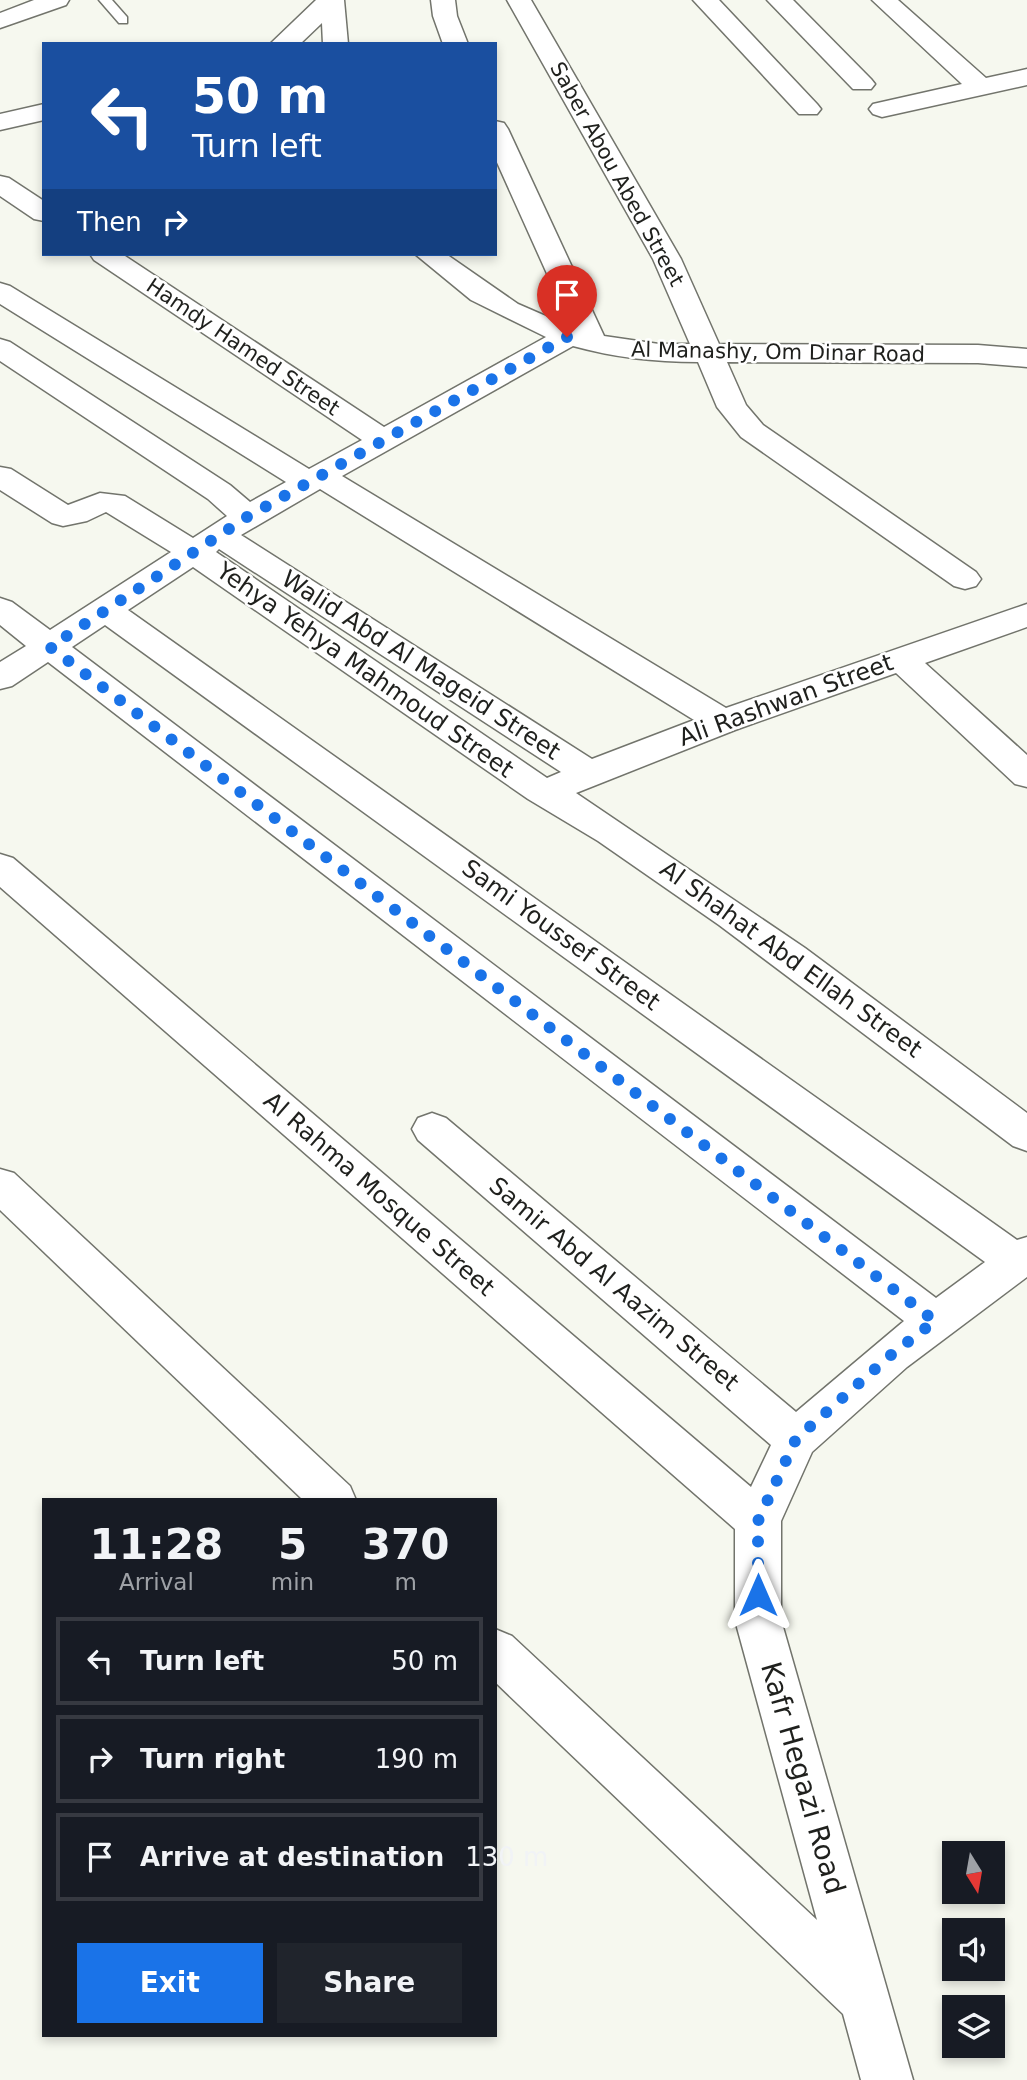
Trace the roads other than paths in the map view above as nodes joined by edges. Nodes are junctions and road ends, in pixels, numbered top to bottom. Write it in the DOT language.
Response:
graph roads {
  1 [pos="105,0"];
  2 [pos="331,0"];
  3 [pos="443,0"];
  4 [pos="519,0"];
  5 [pos="705,0"];
  6 [pos="779,0"];
  7 [pos="884,0"];
  8 [pos="46,1"];
  9 [pos="0,20"];
  10 [pos="123,20"];
  11 [pos="286,42"];
  12 [pos="336,42"];
  13 [pos="455,42"];
  14 [pos="1027,77"];
  15 [pos="863,84"];
  16 [pos="981,87"];
  17 [pos="808,109"];
  18 [pos="882,109"];
  19 [pos="42,112"];
  20 [pos="0,122"];
  21 [pos="497,134"];
  22 [pos="0,184"];
  23 [pos="42,212"];
  24 [pos="107,256"];
  25 [pos="431,256"];
  26 [pos="0,292"];
  27 [pos="580,341"];
  28 [pos="0,348"];
  29 [pos="708,351"];
  30 [pos="1027,358"];
  31 [pos="383,440"];
  32 [pos="0,476"];
  33 [pos="314,479"];
  34 [pos="247,517"];
  35 [pos="206,544"];
  36 [pos="965,579"];
  37 [pos="0,609"];
  38 [pos="106,610"];
  39 [pos="1027,615"];
  40 [pos="50,647"];
  41 [pos="901,659"];
  42 [pos="0,678"];
  43 [pos="723,722"];
  44 [pos="589,773"];
  45 [pos="1027,775"];
  46 [pos="548,792"];
  47 [pos="0,867"];
  48 [pos="432,1129"];
  49 [pos="1027,1135"];
  50 [pos="0,1185"];
  51 [pos="1021,1257"];
  52 [pos="935,1321"];
  53 [pos="796,1439"];
  54 [pos="332,1498"];
  55 [pos="758,1521"];
  56 [pos="497,1653"];
  57 [pos="865,2000"];
  58 [pos="887,2080"];
  1 -- 10 [label="lane"];
  2 -- 11 [label="street"];
  2 -- 12 [label="street"];
  3 -- 13 [label="street"];
  4 -- 29 [label="street, Saber Abou Abed Street"];
  5 -- 17 [label="street"];
  6 -- 15 [label="street"];
  7 -- 16 [label="street"];
  8 -- 9 [label="street"];
  14 -- 16 [label="street"];
  16 -- 18 [label="street"];
  19 -- 20 [label="street"];
  21 -- 27 [label="street"];
  22 -- 23 [label="street"];
  24 -- 31 [label="street, Hamdy Hamed Street"];
  25 -- 27 [label="street, Al Manashy, Om Dinar Road"];
  26 -- 33 [label="street"];
  27 -- 29 [label="street, Al Manashy, Om Dinar Road"];
  27 -- 31 [label="street"];
  28 -- 34 [label="street"];
  29 -- 30 [label="street, Al Manashy, Om Dinar Road"];
  29 -- 36 [label="street, Saber Abou Abed Street"];
  31 -- 33 [label="street"];
  32 -- 35 [label="street, Yehya Yehya Mahmoud Street"];
  33 -- 34 [label="street"];
  33 -- 43 [label="street"];
  34 -- 35 [label="street"];
  35 -- 38 [label="street"];
  35 -- 44 [label="street, Walid Abd Al Mageid Street"];
  35 -- 46 [label="street, Yehya Yehya Mahmoud Street"];
  37 -- 40 [label="street"];
  38 -- 40 [label="street"];
  38 -- 51 [label="street, Sami Youssef Street"];
  39 -- 41 [label="street, Ali Rashwan Street"];
  40 -- 42 [label="street"];
  40 -- 52 [label="street"];
  41 -- 43 [label="street, Ali Rashwan Street"];
  41 -- 45 [label="street"];
  43 -- 44 [label="street, Ali Rashwan Street"];
  44 -- 46 [label="street, Ali Rashwan Street"];
  46 -- 49 [label="street, Al Shahat Abd Ellah Street"];
  47 -- 55 [label="street, Al Rahma Mosque Street"];
  48 -- 53 [label="street, Samir Abd Al Aazim Street"];
  50 -- 54 [label="street"];
  51 -- 52 [label="street, Kafr Hegazi Road"];
  52 -- 53 [label="street, Kafr Hegazi Road"];
  53 -- 55 [label="street, Kafr Hegazi Road"];
  55 -- 57 [label="street, Kafr Hegazi Road"];
  56 -- 57 [label="street"];
  57 -- 58 [label="street, Kafr Hegazi Road"];
}
